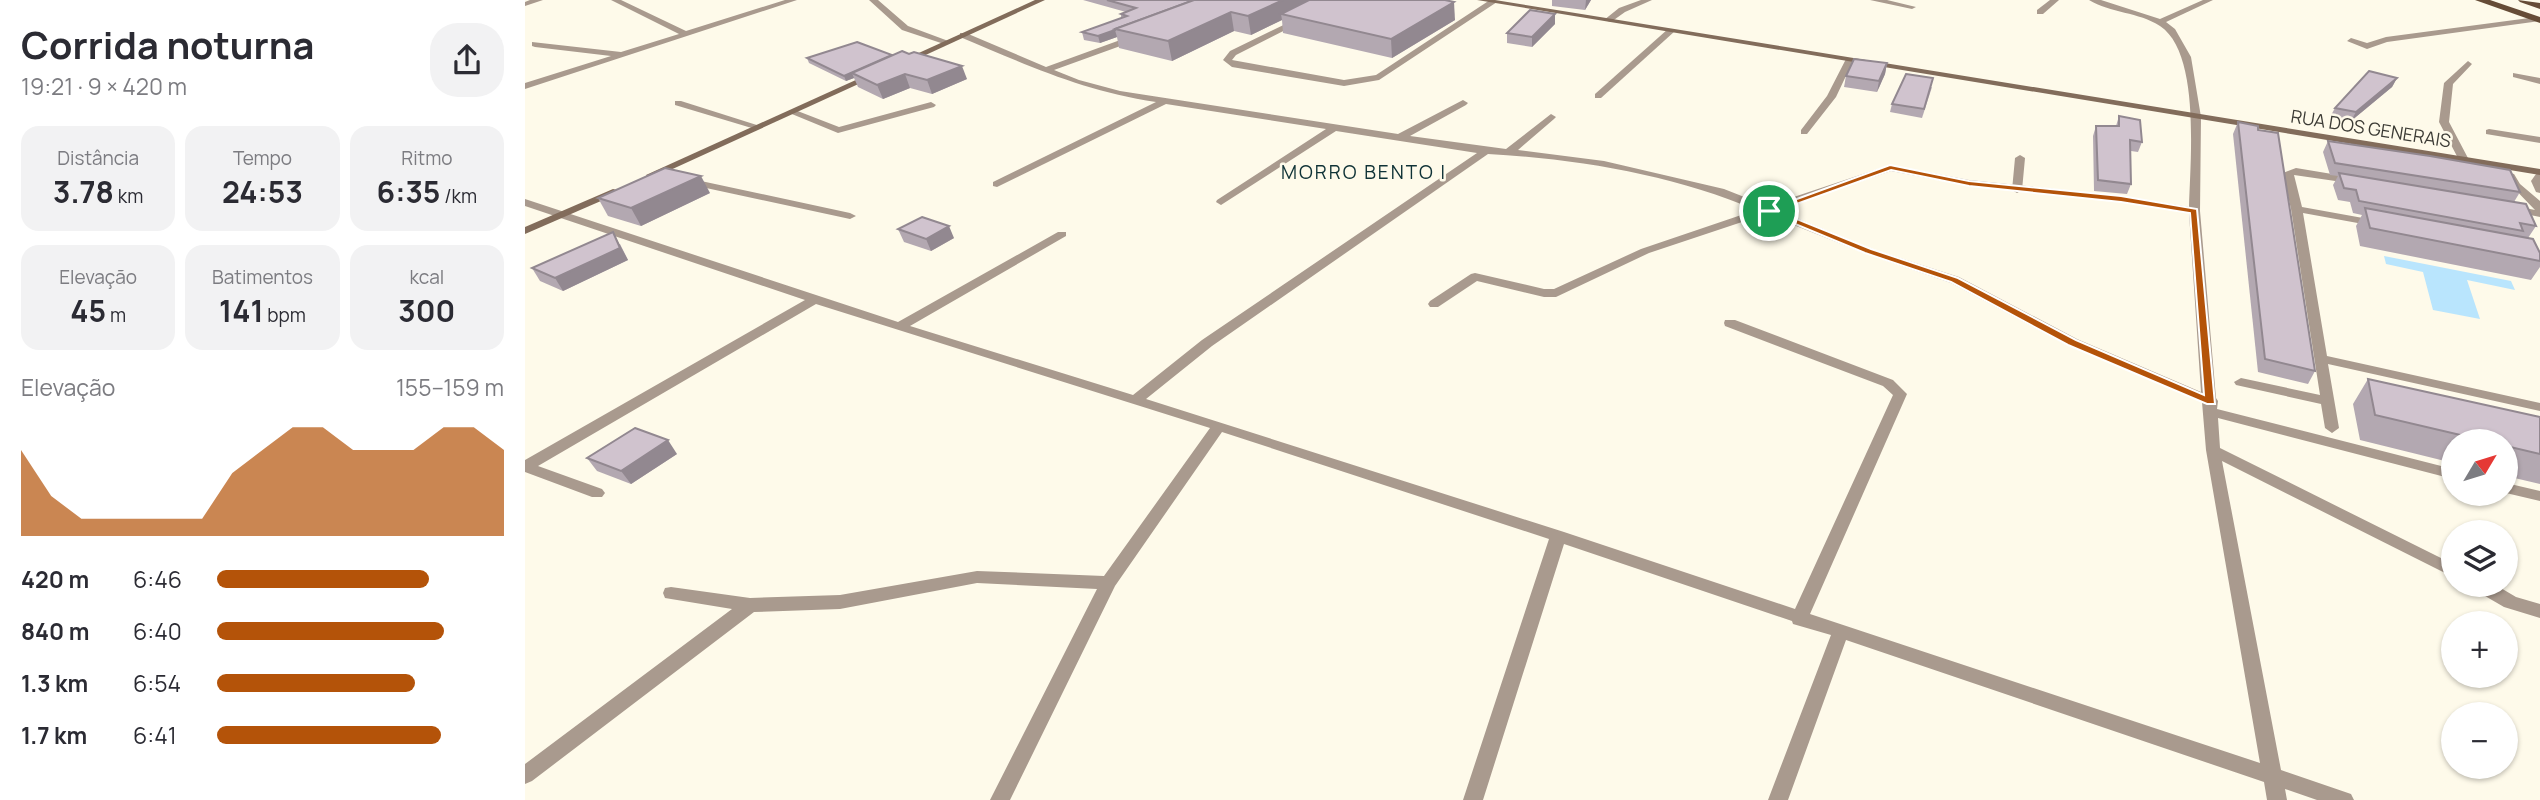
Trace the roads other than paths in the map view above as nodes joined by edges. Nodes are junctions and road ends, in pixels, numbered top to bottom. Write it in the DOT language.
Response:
graph roads {
  1 [pos="539,0"];
  2 [pos="615,0"];
  3 [pos="793,0"];
  4 [pos="873,0"];
  5 [pos="1041,0"];
  6 [pos="1481,0"];
  7 [pos="1648,0"];
  8 [pos="1874,0"];
  9 [pos="2055,0"];
  10 [pos="2093,0"];
  11 [pos="2209,0"];
  12 [pos="2481,0"];
  13 [pos="2524,0"];
  14 [pos="1493,2"];
  15 [pos="1506,2"];
  16 [pos="525,4"];
  17 [pos="2540,6"];
  18 [pos="1912,7"];
  19 [pos="2040,12"];
  20 [pos="1302,18"];
  21 [pos="1608,20"];
  22 [pos="2539,20"];
  23 [pos="2160,22"];
  24 [pos="1671,31"];
  25 [pos="685,34"];
  26 [pos="963,35"];
  27 [pos="1141,35"];
  28 [pos="2351,41"];
  29 [pos="947,42"];
  30 [pos="535,44"];
  31 [pos="623,54"];
  32 [pos="1849,61"];
  33 [pos="2468,64"];
  34 [pos="1045,70"];
  35 [pos="2516,75"];
  36 [pos="2540,81"];
  37 [pos="525,86"];
  38 [pos="1598,96"];
  39 [pos="678,103"];
  40 [pos="1162,103"];
  41 [pos="1463,103"];
  42 [pos="931,105"];
  43 [pos="792,111"];
  44 [pos="1551,117"];
  45 [pos="2196,117"];
  46 [pos="758,127"];
  47 [pos="1334,128"];
  48 [pos="1804,132"];
  49 [pos="2489,132"];
  50 [pos="1399,138"];
  51 [pos="2536,140"];
  52 [pos="1486,151"];
  53 [pos="1509,152"];
  54 [pos="2540,154"];
  55 [pos="2020,158"];
  56 [pos="2464,160"];
  57 [pos="2490,165"];
  58 [pos="653,174"];
  59 [pos="2540,174"];
  60 [pos="641,179"];
  61 [pos="2364,183"];
  62 [pos="997,184"];
  63 [pos="629,185"];
  64 [pos="2017,190"];
  65 [pos="2538,193"];
  66 [pos="525,202"];
  67 [pos="1221,202"];
  68 [pos="2499,206"];
  69 [pos="2297,209"];
  70 [pos="1769,211"];
  71 [pos="2194,211"];
  72 [pos="2540,211"];
  73 [pos="563,214"];
  74 [pos="850,216"];
  75 [pos="2391,226"];
  76 [pos="525,231"];
  77 [pos="1062,234"];
  78 [pos="817,298"];
  79 [pos="1434,304"];
  80 [pos="1730,323"];
  81 [pos="899,327"];
  82 [pos="2321,358"];
  83 [pos="2241,382"];
  84 [pos="1135,401"];
  85 [pos="2327,401"];
  86 [pos="2210,407"];
  87 [pos="2540,407"];
  88 [pos="1219,426"];
  89 [pos="2332,428"];
  90 [pos="2213,450"];
  91 [pos="525,467"];
  92 [pos="2441,471"];
  93 [pos="2518,491"];
  94 [pos="597,493"];
  95 [pos="2540,496"];
  96 [pos="1558,536"];
  97 [pos="2441,565"];
  98 [pos="1108,583"];
  99 [pos="671,593"];
  100 [pos="2501,597"];
  101 [pos="750,605"];
  102 [pos="2540,611"];
  103 [pos="1799,619"];
  104 [pos="1840,633"];
  105 [pos="525,775"];
  106 [pos="2272,777"];
  107 [pos="1000,800"];
  108 [pos="1472,800"];
  109 [pos="1778,800"];
  110 [pos="2277,800"];
  111 [pos="2344,800"];
  1 -- 16 [label="street"];
  2 -- 25 [label="street"];
  3 -- 25 [label="street"];
  4 -- 29 [label="street"];
  5 -- 26 [label="street"];
  6 -- 14 [label="street, RUA DOS GENERAIS"];
  7 -- 21 [label="street"];
  8 -- 18 [label="street"];
  9 -- 19 [label="street"];
  10 -- 23 [label="street"];
  11 -- 23 [label="street"];
  12 -- 22 [label="main road"];
  13 -- 17 [label="main road"];
  14 -- 15 [label="street, RUA DOS GENERAIS"];
  14 -- 20 [label="street"];
  15 -- 21 [label="street, RUA DOS GENERAIS"];
  21 -- 24 [label="street, RUA DOS GENERAIS"];
  22 -- 28 [label="street"];
  23 -- 45 [label="street"];
  24 -- 32 [label="street, RUA DOS GENERAIS"];
  24 -- 38 [label="street"];
  25 -- 31 [label="street"];
  26 -- 29 [label="street"];
  26 -- 34 [label="street"];
  27 -- 34 [label="street"];
  29 -- 43 [label="street"];
  30 -- 31 [label="street"];
  31 -- 37 [label="street"];
  32 -- 45 [label="street, RUA DOS GENERAIS"];
  32 -- 48 [label="street"];
  33 -- 56 [label="street"];
  34 -- 40 [label="street"];
  35 -- 36 [label="street"];
  39 -- 46 [label="street"];
  40 -- 47 [label="street"];
  40 -- 62 [label="street"];
  41 -- 50 [label="street"];
  42 -- 43 [label="street"];
  43 -- 46 [label="street"];
  44 -- 53 [label="street"];
  45 -- 56 [label="street, RUA DOS GENERAIS"];
  45 -- 71 [label="street"];
  46 -- 58 [label="street"];
  47 -- 50 [label="street"];
  47 -- 67 [label="street"];
  49 -- 51 [label="street"];
  50 -- 52 [label="street"];
  51 -- 54 [label="street"];
  52 -- 53 [label="street"];
  52 -- 84 [label="street"];
  53 -- 70 [label="street"];
  55 -- 64 [label="street"];
  56 -- 57 [label="street, RUA DOS GENERAIS"];
  57 -- 59 [label="street, RUA DOS GENERAIS"];
  57 -- 65 [label="street"];
  58 -- 60 [label="street"];
  58 -- 74 [label="street"];
  59 -- 65 [label="street"];
  61 -- 69 [label="street"];
  63 -- 73 [label="street"];
  64 -- 70 [label="street"];
  64 -- 71 [label="street"];
  65 -- 72 [label="street"];
  66 -- 73 [label="street"];
  68 -- 72 [label="street"];
  69 -- 75 [label="street"];
  69 -- 82 [label="street"];
  70 -- 79 [label="street"];
  70 -- 86 [label="street"];
  71 -- 86 [label="street"];
  73 -- 76 [label="street"];
  73 -- 78 [label="street"];
  77 -- 81 [label="street"];
  78 -- 81 [label="street"];
  78 -- 91 [label="street"];
  80 -- 103 [label="street"];
  81 -- 84 [label="street"];
  82 -- 85 [label="street"];
  82 -- 87 [label="street"];
  83 -- 85 [label="street"];
  84 -- 88 [label="street"];
  85 -- 89 [label="street"];
  86 -- 90 [label="street"];
  86 -- 92 [label="street"];
  88 -- 96 [label="street"];
  88 -- 98 [label="street"];
  90 -- 97 [label="street"];
  90 -- 106 [label="street"];
  91 -- 94 [label="street"];
  93 -- 95 [label="street"];
  96 -- 103 [label="street"];
  96 -- 108 [label="street"];
  98 -- 101 [label="street"];
  98 -- 107 [label="street"];
  99 -- 101 [label="street"];
  100 -- 102 [label="street"];
  101 -- 105 [label="street"];
  103 -- 104 [label="street"];
  104 -- 106 [label="street"];
  104 -- 109 [label="street"];
  106 -- 110 [label="street"];
  106 -- 111 [label="street"];
}
